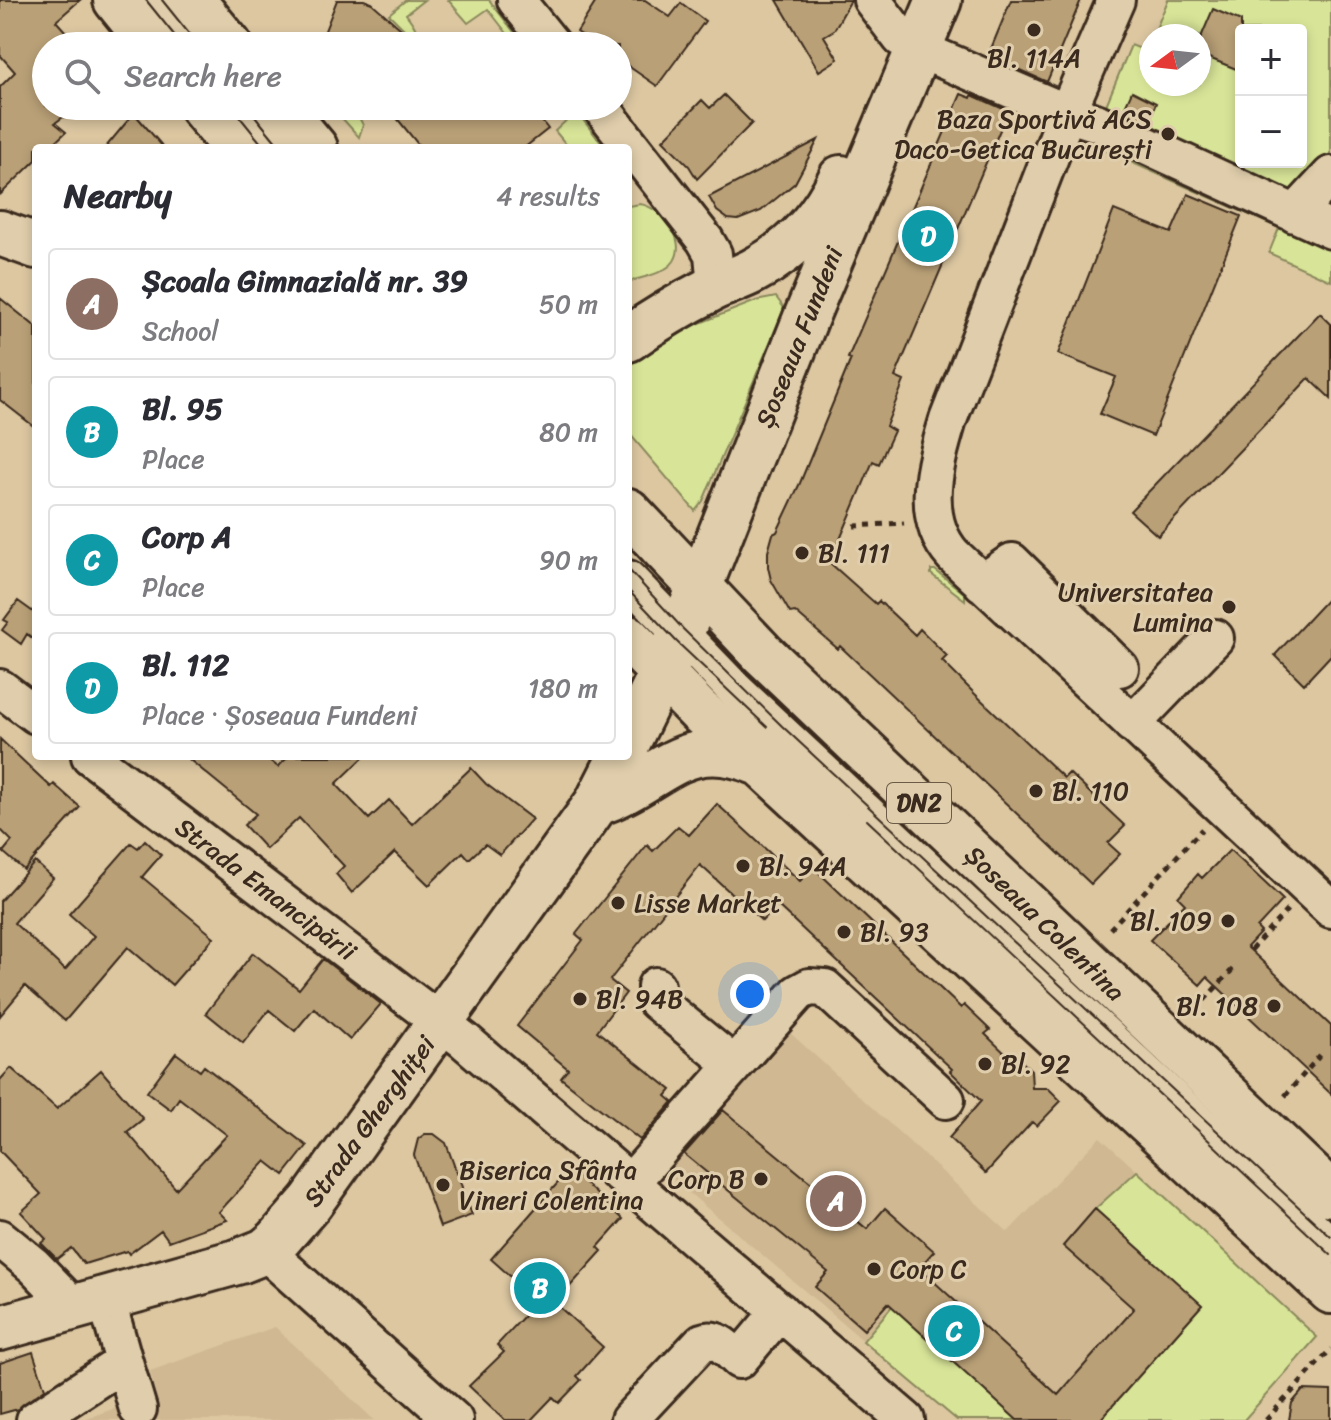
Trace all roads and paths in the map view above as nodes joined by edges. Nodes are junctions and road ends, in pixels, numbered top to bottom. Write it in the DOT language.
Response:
graph roads {
  1 [pos="116,0"];
  2 [pos="153,0"];
  3 [pos="192,0"];
  4 [pos="872,0"];
  5 [pos="939,0"];
  6 [pos="1116,0"];
  7 [pos="912,29"];
  8 [pos="142,32"];
  9 [pos="179,32"];
  10 [pos="218,32"];
  11 [pos="1067,113"];
  12 [pos="212,120"];
  13 [pos="251,120"];
  14 [pos="292,120"];
  15 [pos="611,120"];
  16 [pos="232,144"];
  17 [pos="271,144"];
  18 [pos="312,144"];
  19 [pos="630,144"];
  20 [pos="632,147"];
  21 [pos="1331,175"];
  22 [pos="1295,214"];
  23 [pos="1331,230"];
  24 [pos="0,233"];
  25 [pos="32,245"];
  26 [pos="734,279"];
  27 [pos="632,311"];
  28 [pos="807,315"];
  29 [pos="632,336"];
  30 [pos="632,515"];
  31 [pos="933,522"];
  32 [pos="854,526"];
  33 [pos="982,583"];
  34 [pos="632,586"];
  35 [pos="700,590"];
  36 [pos="1215,638"];
  37 [pos="632,640"];
  38 [pos="671,655"];
  39 [pos="1120,668"];
  40 [pos="0,688"];
  41 [pos="32,712"];
  42 [pos="1132,724"];
  43 [pos="632,734"];
  44 [pos="95,760"];
  45 [pos="619,760"];
  46 [pos="761,764"];
  47 [pos="597,803"];
  48 [pos="1222,807"];
  49 [pos="1319,899"];
  50 [pos="1110,929"];
  51 [pos="1251,950"];
  52 [pos="1233,969"];
  53 [pos="656,986"];
  54 [pos="1196,1009"];
  55 [pos="442,1022"];
  56 [pos="1322,1053"];
  57 [pos="734,1065"];
  58 [pos="1285,1096"];
  59 [pos="946,1100"];
  60 [pos="631,1182"];
  61 [pos="1331,1194"];
  62 [pos="0,1238"];
  63 [pos="1331,1246"];
  64 [pos="265,1251"];
  65 [pos="1331,1291"];
  66 [pos="90,1302"];
  67 [pos="780,1311"];
  68 [pos="0,1328"];
  69 [pos="1331,1349"];
  70 [pos="124,1362"];
  71 [pos="138,1409"];
  72 [pos="35,1420"];
  73 [pos="454,1420"];
  74 [pos="629,1420"];
  75 [pos="906,1420"];
  76 [pos="1266,1420"];
  1 -- 8 [label="main road"];
  2 -- 9 [label="street"];
  3 -- 10 [label="main road"];
  4 -- 7 [label="street"];
  5 -- 7 [label="main road, Șoseaua Fundeni"];
  6 -- 11 [label="street"];
  7 -- 11 [label="street"];
  7 -- 26 [label="main road, Șoseaua Fundeni"];
  7 -- 28 [label="main road, Șoseaua Fundeni"];
  11 -- 22 [label="street"];
  11 -- 31 [label="street"];
  12 -- 16 [label="main road"];
  13 -- 17 [label="street"];
  14 -- 18 [label="main road"];
  15 -- 19 [label="street"];
  20 -- 26 [label="street"];
  21 -- 22 [label="street"];
  22 -- 23 [label="street"];
  24 -- 25 [label="main road"];
  26 -- 27 [label="main road, Șoseaua Fundeni"];
  26 -- 28 [label="main road"];
  26 -- 29 [label="main road, Șoseaua Fundeni"];
  28 -- 35 [label="main road, Șoseaua Fundeni"];
  30 -- 35 [label="main road, Șoseaua Colentina / DN2"];
  31 -- 32 [label="path"];
  31 -- 33 [label="street"];
  33 -- 39 [label="street"];
  33 -- 42 [label="street"];
  34 -- 38 [label="street"];
  35 -- 38 [label="main road, Șoseaua Fundeni"];
  35 -- 61 [label="main road, Șoseaua Colentina / DN2"];
  36 -- 42 [label="street"];
  37 -- 38 [label="main road"];
  38 -- 43 [label="main road"];
  38 -- 46 [label="main road"];
  38 -- 63 [label="street"];
  40 -- 41 [label="street"];
  42 -- 48 [label="street"];
  44 -- 55 [label="street, Strada Emancipării"];
  45 -- 47 [label="main road, Strada Gherghiței"];
  46 -- 47 [label="main road"];
  46 -- 65 [label="main road"];
  47 -- 55 [label="main road, Strada Gherghiței"];
  48 -- 49 [label="street"];
  48 -- 50 [label="path"];
  49 -- 51 [label="path"];
  52 -- 54 [label="path"];
  53 -- 57 [label="street"];
  55 -- 60 [label="street, Strada Emancipării"];
  55 -- 64 [label="main road, Strada Gherghiței"];
  56 -- 58 [label="path"];
  57 -- 59 [label="street"];
  57 -- 60 [label="street"];
  60 -- 67 [label="street, Strada Emancipării"];
  62 -- 66 [label="street"];
  64 -- 66 [label="main road, Strada Gherghiței"];
  64 -- 73 [label="street"];
  66 -- 68 [label="main road, Strada Gherghiței"];
  66 -- 70 [label="street"];
  67 -- 74 [label="street"];
  67 -- 75 [label="street, Strada Emancipării"];
  69 -- 76 [label="path"];
  70 -- 71 [label="street"];
  70 -- 72 [label="street"];
}
